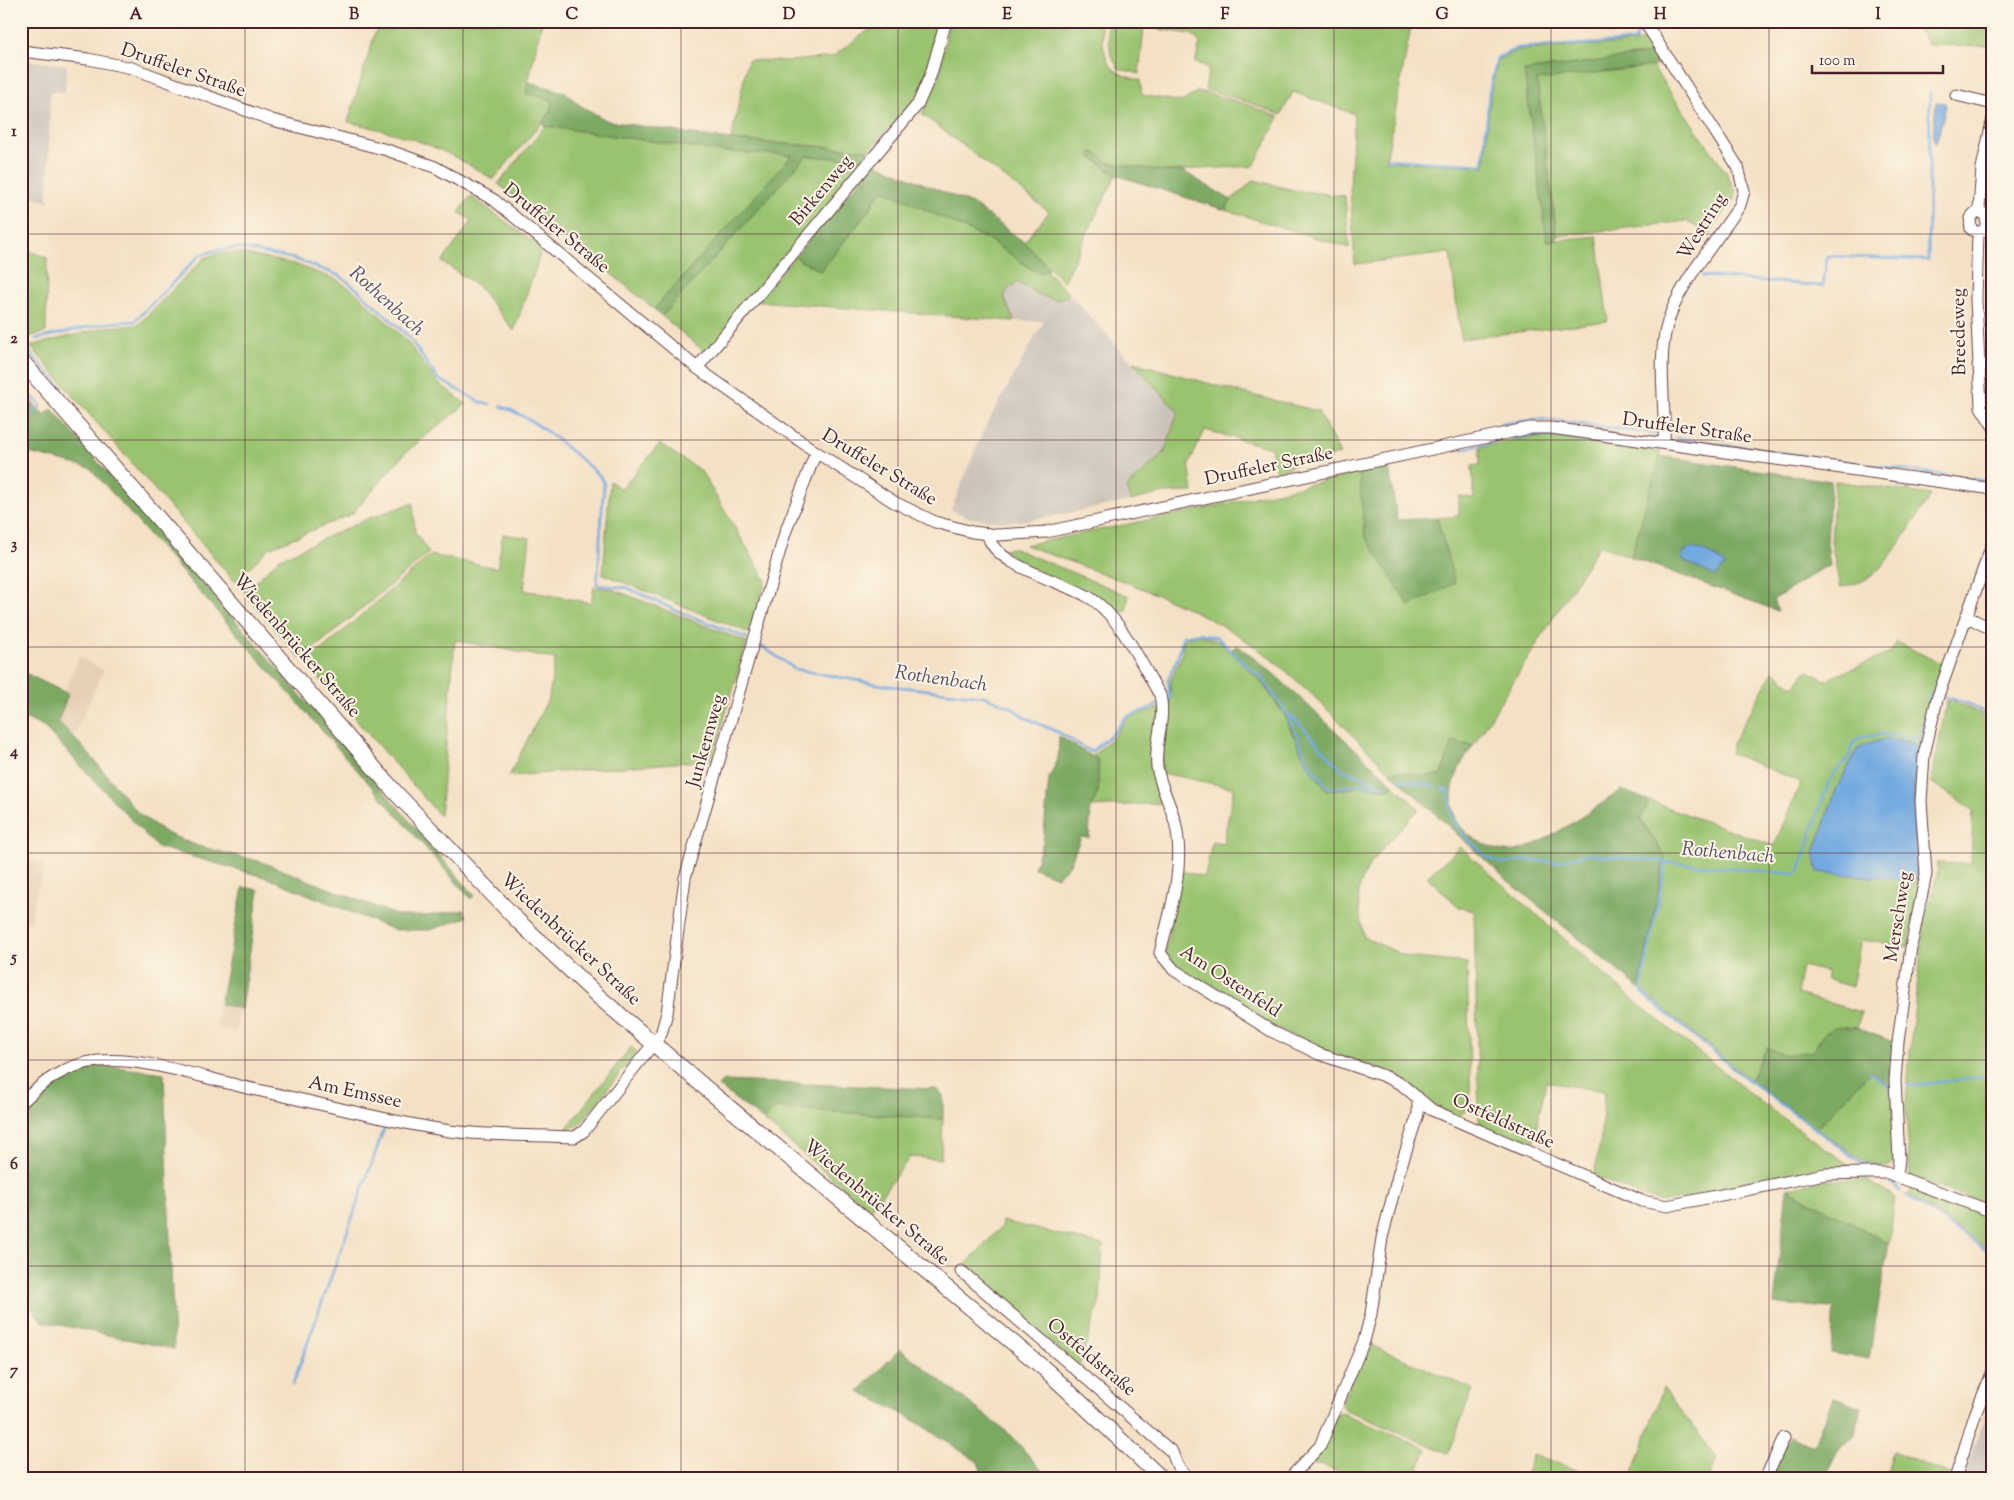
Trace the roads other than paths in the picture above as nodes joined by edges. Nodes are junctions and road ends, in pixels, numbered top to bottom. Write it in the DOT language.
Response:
graph roads {
  1 [pos="946,21"];
  2 [pos="1644,21"];
  3 [pos="21,51"];
  4 [pos="1956,95"];
  5 [pos="1993,104"];
  6 [pos="1993,118"];
  7 [pos="1989,150"];
  8 [pos="1979,210"];
  9 [pos="1990,223"];
  10 [pos="1978,234"];
  11 [pos="21,360"];
  12 [pos="1978,365"];
  13 [pos="1993,365"];
  14 [pos="697,368"];
  15 [pos="1993,426"];
  16 [pos="1664,443"];
  17 [pos="816,452"];
  18 [pos="1993,489"];
  19 [pos="988,534"];
  20 [pos="1993,542"];
  21 [pos="1966,616"];
  22 [pos="1993,630"];
  23 [pos="653,1043"];
  24 [pos="1418,1100"];
  25 [pos="21,1103"];
  26 [pos="1432,1110"];
  27 [pos="1418,1114"];
  28 [pos="1897,1176"];
  29 [pos="1993,1212"];
  30 [pos="961,1271"];
  31 [pos="1993,1372"];
  32 [pos="1784,1438"];
  33 [pos="1162,1479"];
  34 [pos="1188,1479"];
  35 [pos="1289,1479"];
  36 [pos="1765,1479"];
  37 [pos="1955,1479"];
  1 -- 14 [label="street, Birkenweg"];
  2 -- 16 [label="street, Westring"];
  3 -- 14 [label="street, Druffeler Straße"];
  4 -- 5 [label="street"];
  6 -- 7 [label="street, Breedeweg"];
  7 -- 8 [label="street, Breedeweg"];
  8 -- 9 [label="street"];
  8 -- 10 [label="street, Breedeweg"];
  9 -- 10 [label="street"];
  10 -- 12 [label="street, Breedeweg"];
  11 -- 23 [label="main road, Wiedenbrücker Straße"];
  12 -- 13 [label="street"];
  12 -- 15 [label="street, Breedeweg"];
  14 -- 17 [label="street, Druffeler Straße"];
  16 -- 18 [label="street, Druffeler Straße"];
  16 -- 19 [label="street, Druffeler Straße"];
  17 -- 19 [label="street, Druffeler Straße"];
  17 -- 23 [label="street, Junkernweg"];
  19 -- 24 [label="street, Am Ostenfeld"];
  20 -- 21 [label="street, Merschweg"];
  21 -- 22 [label="street"];
  21 -- 28 [label="street, Merschweg"];
  23 -- 25 [label="street, Am Emssee"];
  23 -- 33 [label="main road, Wiedenbrücker Straße"];
  24 -- 26 [label="street, Am Ostenfeld"];
  24 -- 27 [label="street"];
  26 -- 27 [label="street, Ostfeldstraße"];
  26 -- 28 [label="street, Ostfeldstraße"];
  27 -- 35 [label="street"];
  28 -- 29 [label="street"];
  30 -- 34 [label="street, Ostfeldstraße"];
  31 -- 37 [label="street"];
  32 -- 36 [label="street"];
}
